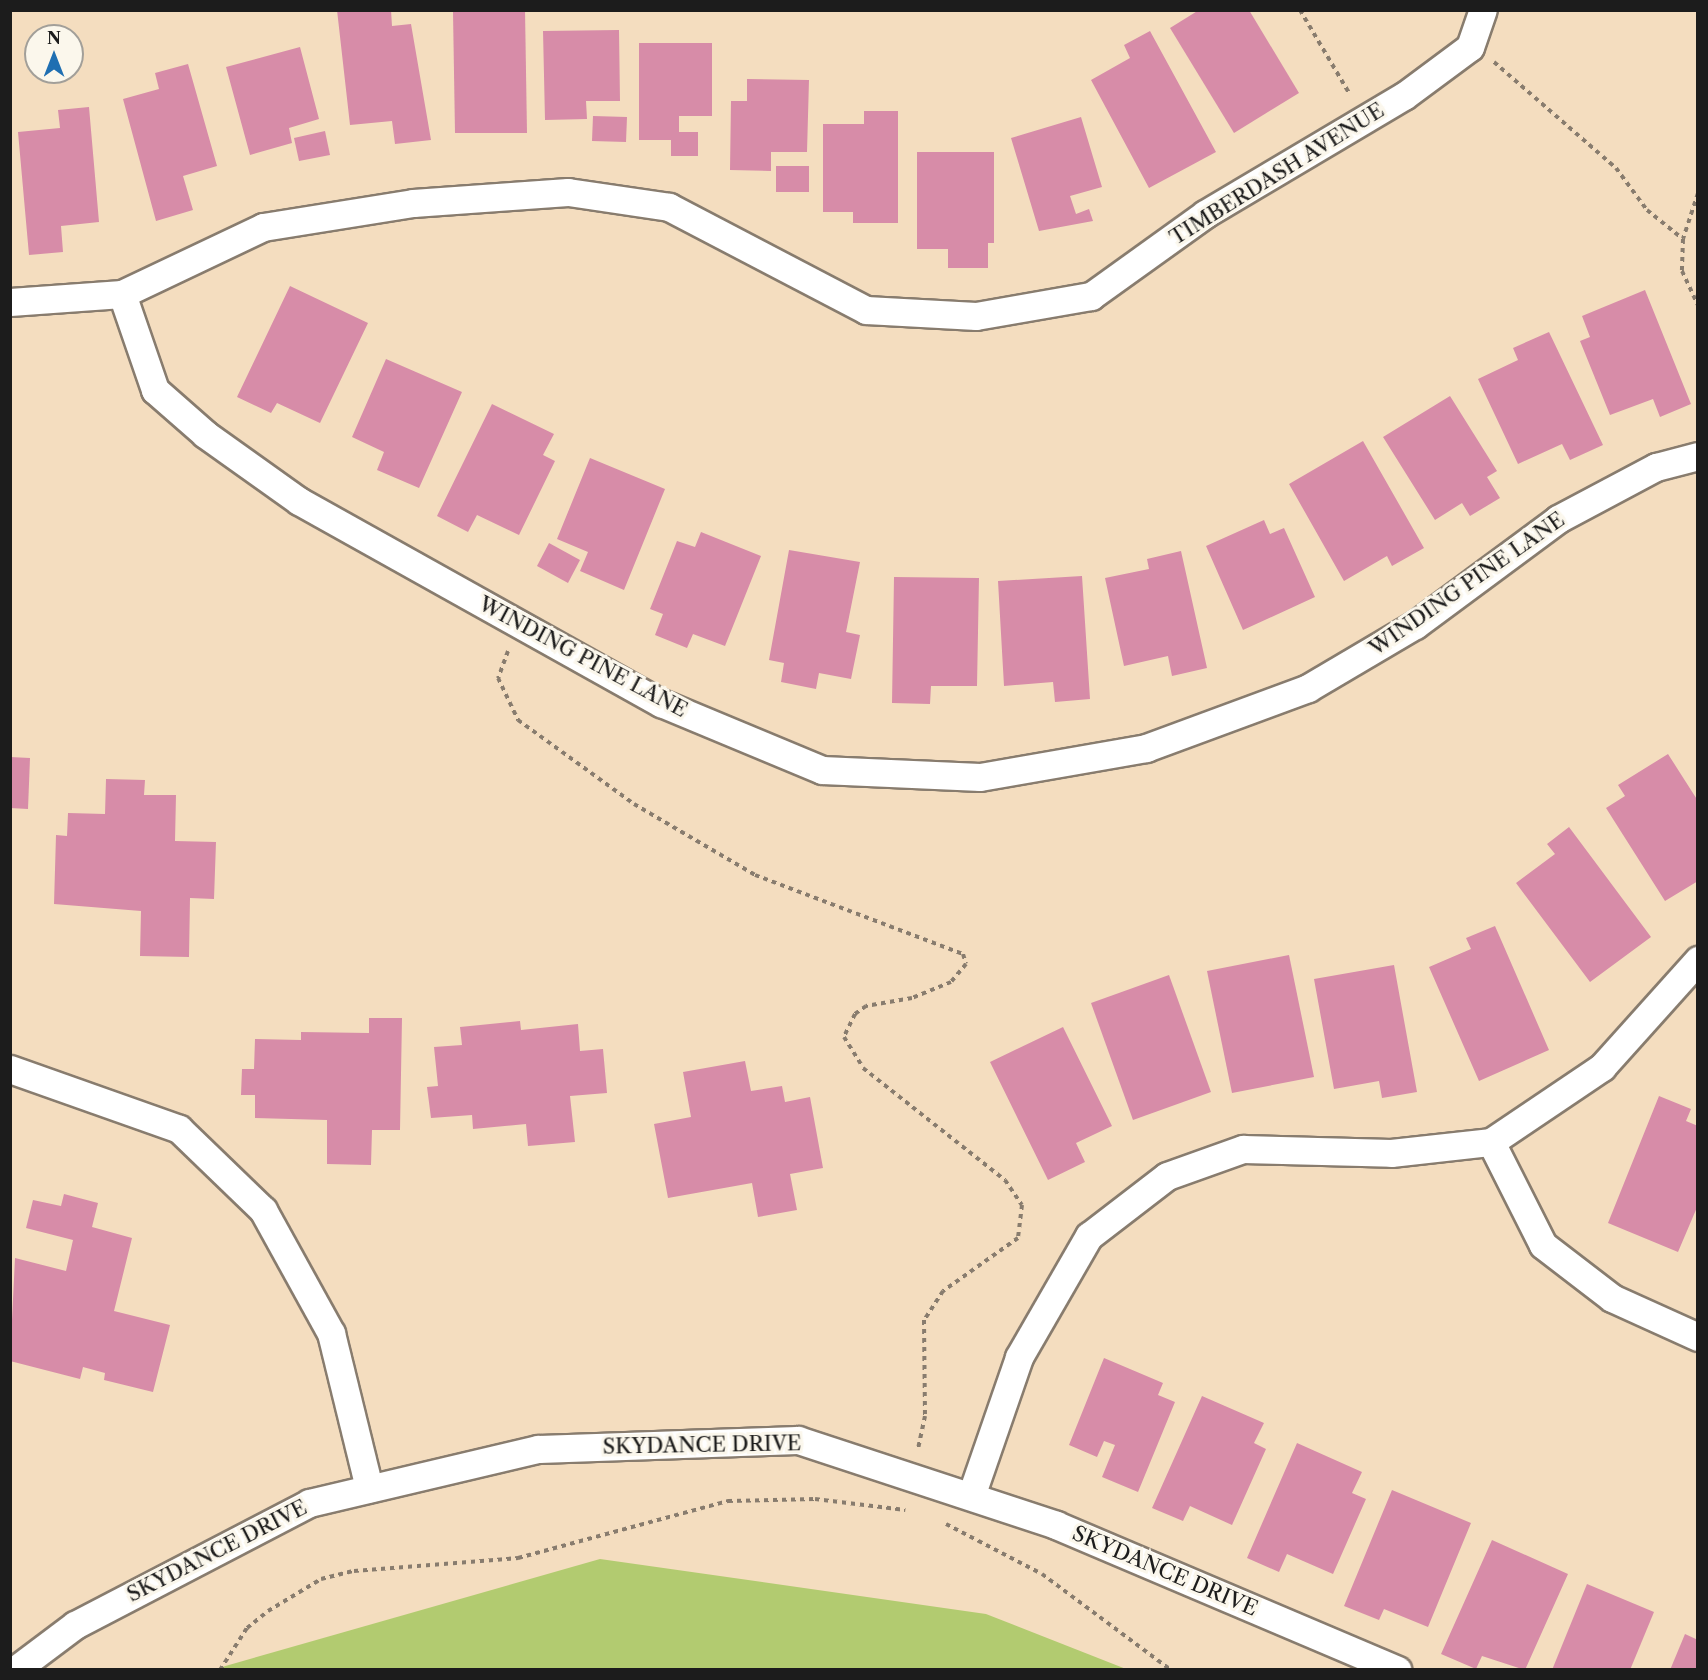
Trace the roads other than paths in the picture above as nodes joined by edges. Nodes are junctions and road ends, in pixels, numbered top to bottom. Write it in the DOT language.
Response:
graph roads {
  1 [pos="1483,10"];
  2 [pos="122,294"];
  3 [pos="10,302"];
  4 [pos="1698,456"];
  5 [pos="1698,960"];
  6 [pos="10,1069"];
  7 [pos="1491,1142"];
  8 [pos="1698,1337"];
  9 [pos="369,1488"];
  10 [pos="971,1496"];
  11 [pos="15,1670"];
  12 [pos="1398,1670"];
  1 -- 2 [label="street, TIMBERDASH AVENUE"];
  2 -- 3 [label="street, TIMBERDASH AVENUE"];
  2 -- 4 [label="street, WINDING PINE LANE"];
  5 -- 7 [label="street"];
  6 -- 9 [label="street"];
  7 -- 8 [label="street"];
  7 -- 10 [label="street"];
  9 -- 10 [label="street, SKYDANCE DRIVE"];
  9 -- 11 [label="street, SKYDANCE DRIVE"];
  10 -- 12 [label="street, SKYDANCE DRIVE"];
}
